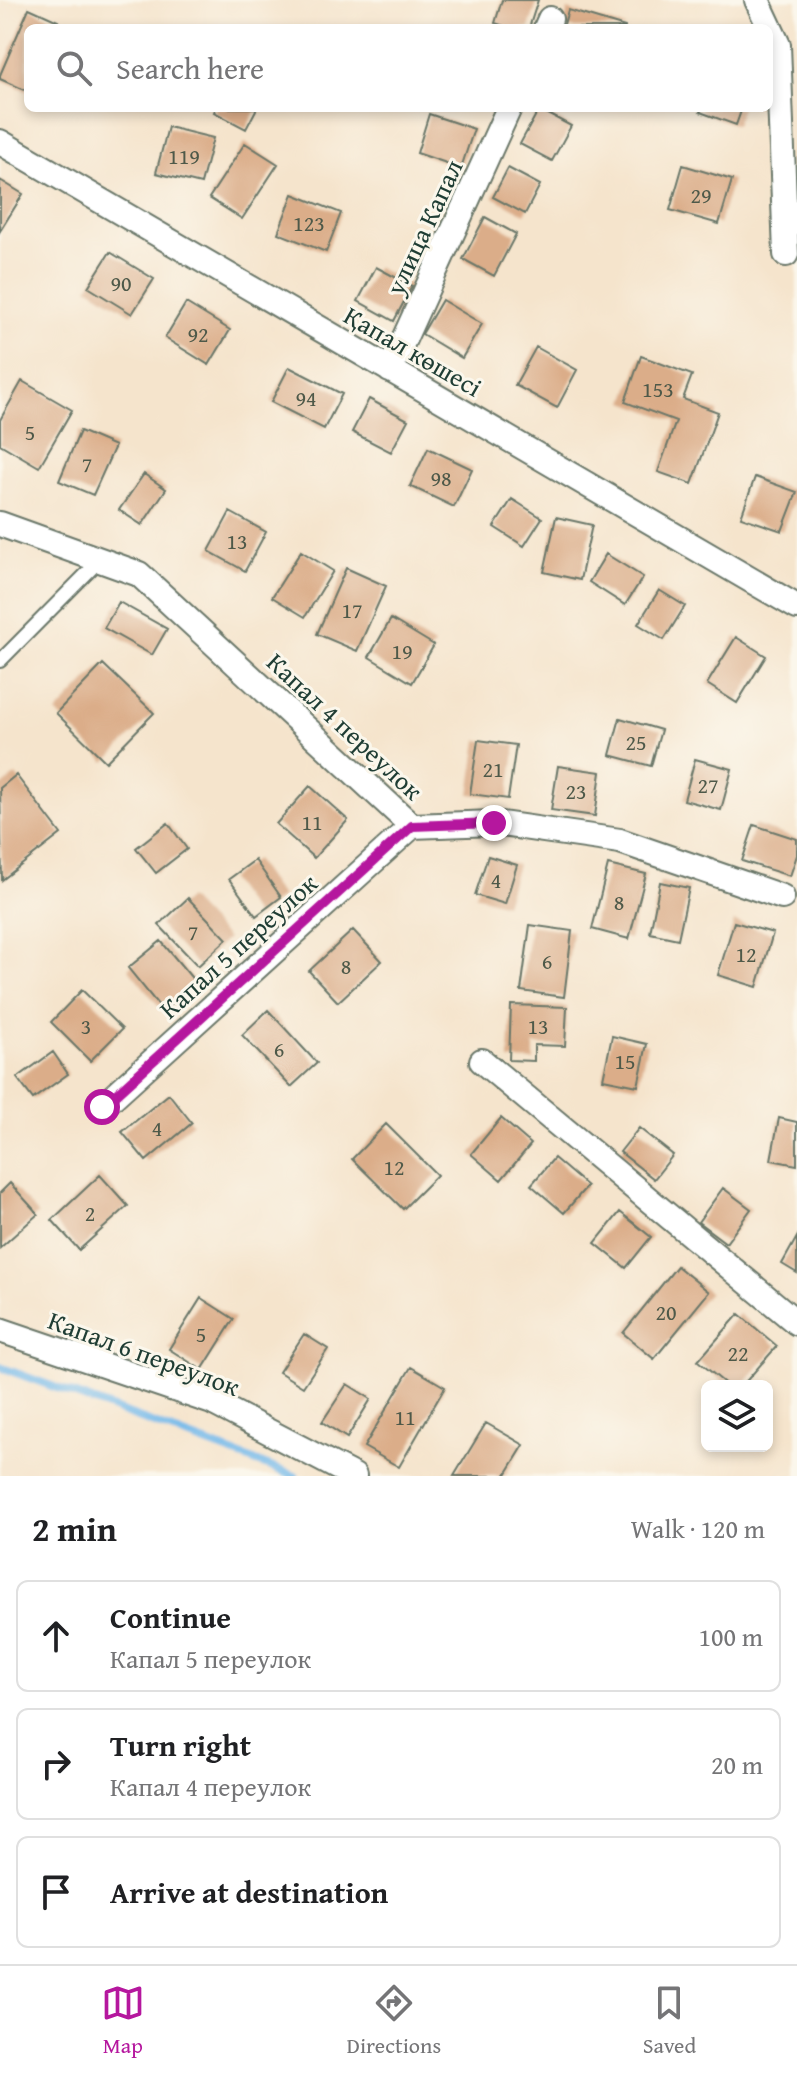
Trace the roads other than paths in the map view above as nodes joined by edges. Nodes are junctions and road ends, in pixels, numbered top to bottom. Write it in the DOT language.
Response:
graph roads {
  1 [pos="757,0"];
  2 [pos="768,24"];
  3 [pos="773,34"];
  4 [pos="507,112"];
  5 [pos="0,142"];
  6 [pos="786,254"];
  7 [pos="390,370"];
  8 [pos="0,524"];
  9 [pos="100,560"];
  10 [pos="797,607"];
  11 [pos="0,661"];
  12 [pos="412,826"];
  13 [pos="782,897"];
  14 [pos="482,1061"];
  15 [pos="102,1107"];
  16 [pos="797,1323"];
  17 [pos="0,1330"];
  18 [pos="354,1476"];
  1 -- 2 [label="street"];
  3 -- 6 [label="street"];
  4 -- 7 [label="street, улица Капал"];
  5 -- 7 [label="street, Қапал көшесі"];
  7 -- 10 [label="street, Қапал көшесі"];
  8 -- 9 [label="street, Капал 4 переулок"];
  9 -- 11 [label="lane"];
  9 -- 12 [label="street, Капал 4 переулок"];
  12 -- 13 [label="street, Капал 4 переулок"];
  12 -- 15 [label="street, Капал 5 переулок"];
  14 -- 16 [label="street"];
  17 -- 18 [label="street, Капал 6 переулок"];
}
